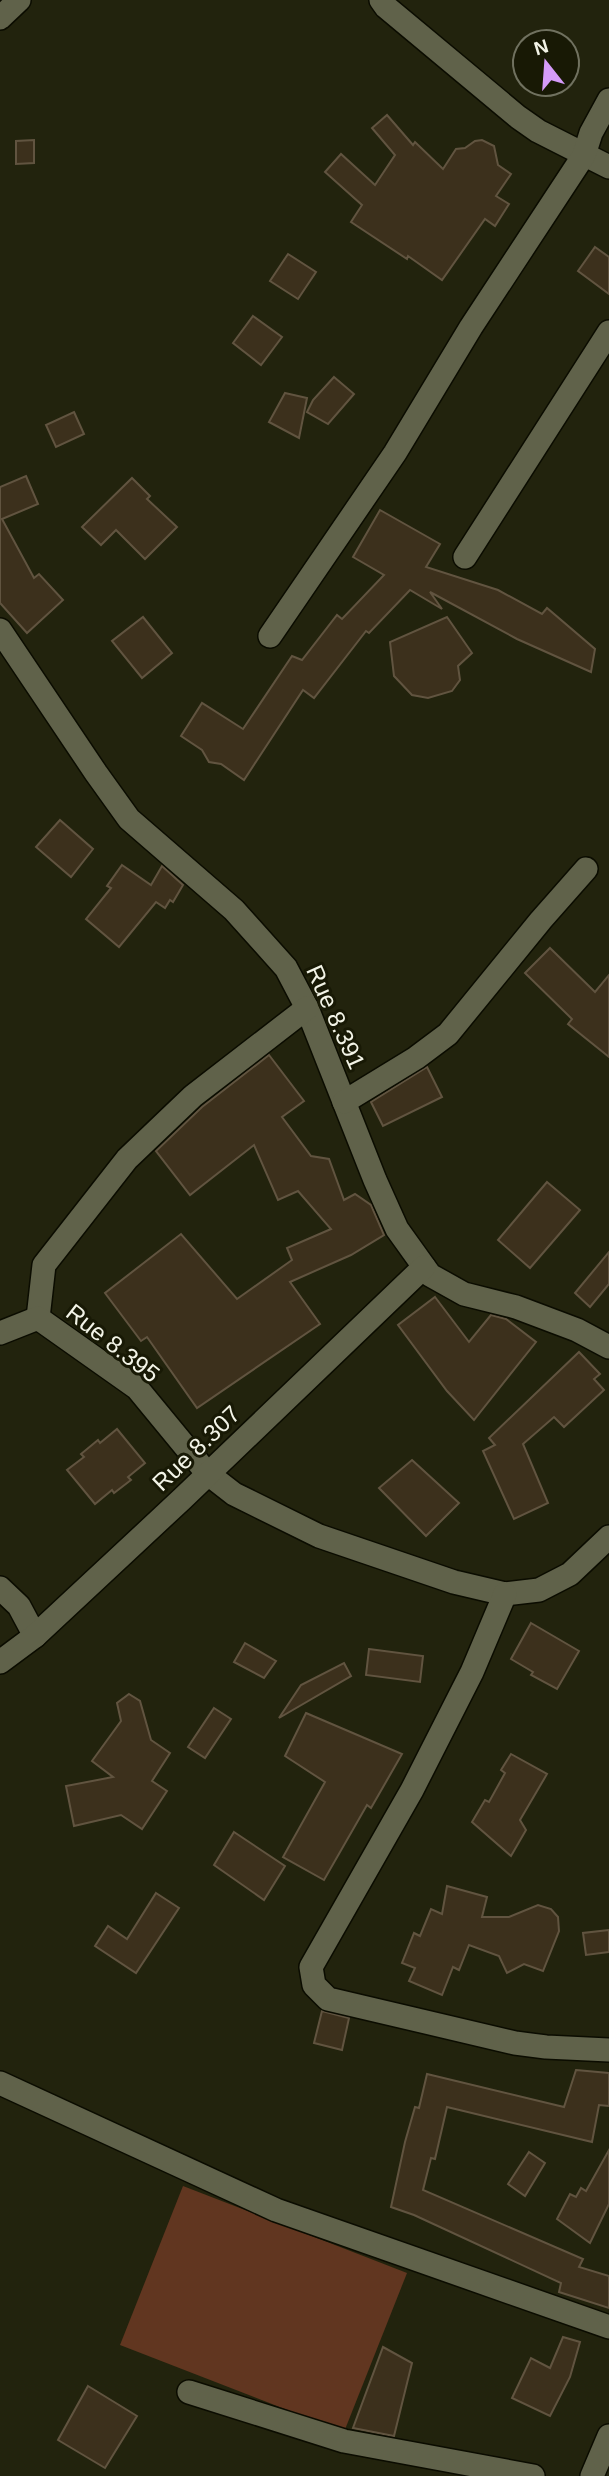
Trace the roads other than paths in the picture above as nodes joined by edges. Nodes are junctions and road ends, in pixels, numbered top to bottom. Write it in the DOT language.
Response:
graph roads {
  1 [pos="19,0"];
  2 [pos="381,0"];
  3 [pos="0,18"];
  4 [pos="609,100"];
  5 [pos="584,155"];
  6 [pos="609,167"];
  7 [pos="609,332"];
  8 [pos="465,557"];
  9 [pos="0,630"];
  10 [pos="270,636"];
  11 [pos="586,869"];
  12 [pos="307,1008"];
  13 [pos="344,1101"];
  14 [pos="424,1267"];
  15 [pos="38,1318"];
  16 [pos="0,1333"];
  17 [pos="609,1347"];
  18 [pos="207,1473"];
  19 [pos="609,1536"];
  20 [pos="0,1588"];
  21 [pos="505,1594"];
  22 [pos="35,1636"];
  23 [pos="0,1662"];
  24 [pos="609,2050"];
  25 [pos="0,2082"];
  26 [pos="609,2327"];
  27 [pos="189,2392"];
  28 [pos="609,2436"];
  29 [pos="533,2476"];
  30 [pos="592,2476"];
  1 -- 3 [label="street"];
  2 -- 5 [label="street"];
  4 -- 5 [label="street"];
  5 -- 6 [label="street"];
  5 -- 10 [label="street"];
  7 -- 8 [label="street"];
  9 -- 12 [label="street, Rue 8.391"];
  11 -- 13 [label="street"];
  12 -- 13 [label="street, Rue 8.391"];
  12 -- 15 [label="street"];
  13 -- 14 [label="street, Rue 8.391"];
  14 -- 17 [label="street, Rue 8.391"];
  14 -- 18 [label="street, Rue 8.307"];
  15 -- 16 [label="street, Rue 8.395"];
  15 -- 18 [label="street, Rue 8.395"];
  18 -- 21 [label="street, Rue 8.395"];
  18 -- 22 [label="street, Rue 8.307"];
  19 -- 21 [label="street, Rue 8.395"];
  20 -- 22 [label="street"];
  21 -- 24 [label="street"];
  22 -- 23 [label="street, Rue 8.307"];
  25 -- 26 [label="street"];
  27 -- 29 [label="street"];
  28 -- 30 [label="street"];
}
